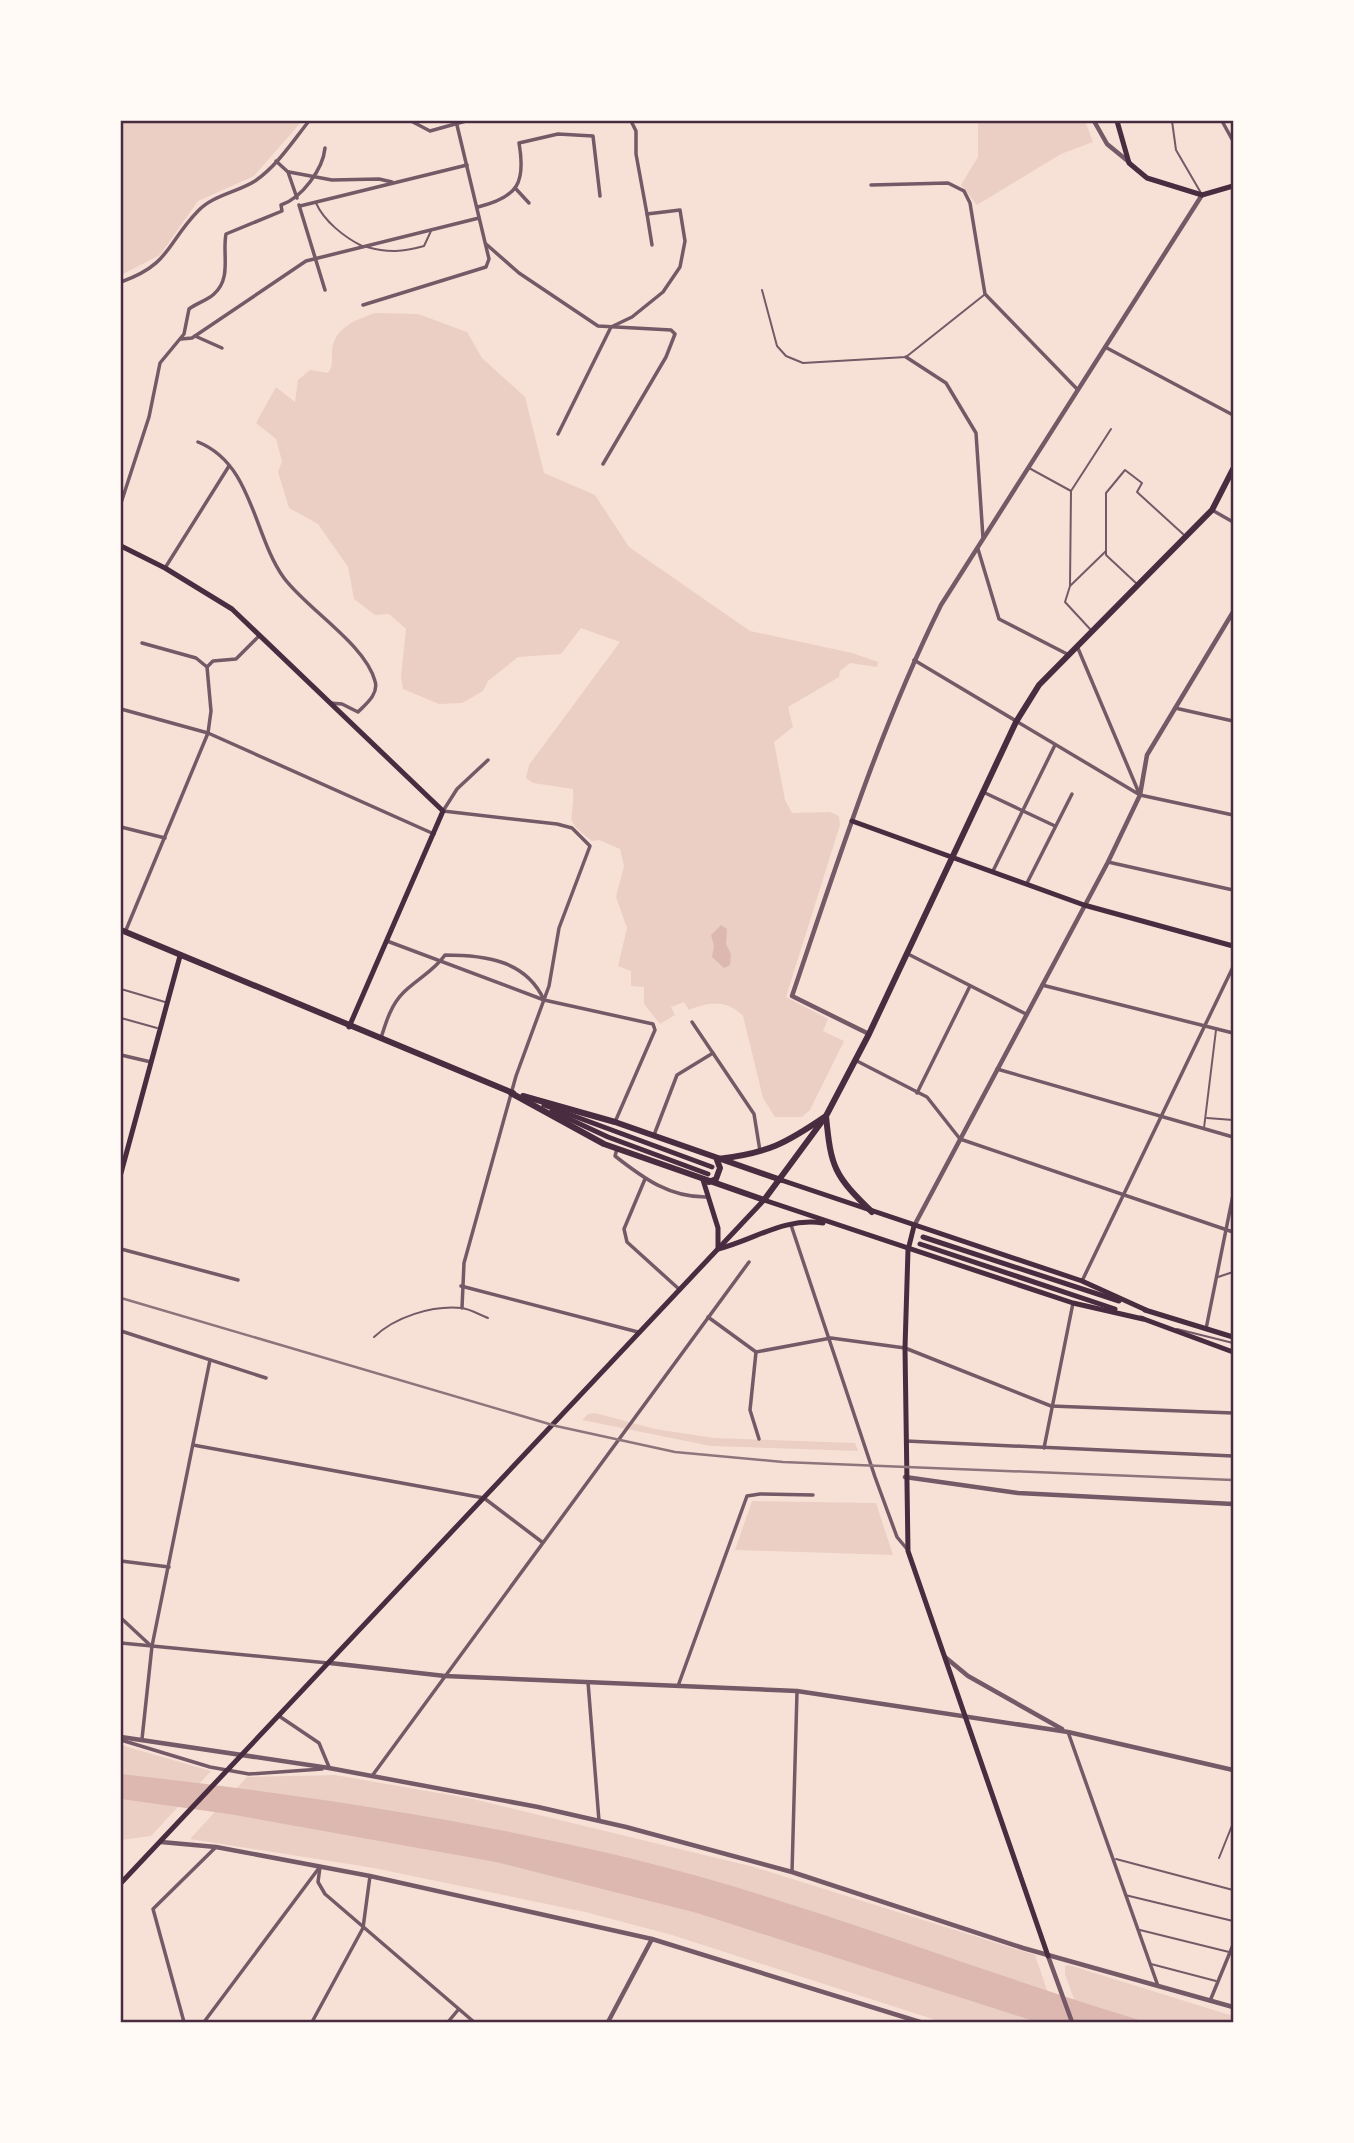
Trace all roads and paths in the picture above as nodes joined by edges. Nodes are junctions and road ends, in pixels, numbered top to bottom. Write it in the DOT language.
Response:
graph roads {
  1 [pos="309,121"];
  2 [pos="411,121"];
  3 [pos="466,121"];
  4 [pos="631,121"];
  5 [pos="1094,121"];
  6 [pos="1117,121"];
  7 [pos="1172,121"];
  8 [pos="1222,121"];
  9 [pos="456,122"];
  10 [pos="1233,141"];
  11 [pos="326,148"];
  12 [pos="276,161"];
  13 [pos="1129,163"];
  14 [pos="467,165"];
  15 [pos="288,172"];
  16 [pos="310,177"];
  17 [pos="394,183"];
  18 [pos="871,185"];
  19 [pos="1233,186"];
  20 [pos="516,189"];
  21 [pos="1202,195"];
  22 [pos="600,196"];
  23 [pos="297,198"];
  24 [pos="316,202"];
  25 [pos="529,203"];
  26 [pos="300,205"];
  27 [pos="478,207"];
  28 [pos="647,214"];
  29 [pos="479,218"];
  30 [pos="431,229"];
  31 [pos="485,244"];
  32 [pos="652,245"];
  33 [pos="362,246"];
  34 [pos="314,257"];
  35 [pos="121,282"];
  36 [pos="325,290"];
  37 [pos="762,290"];
  38 [pos="985,294"];
  39 [pos="363,305"];
  40 [pos="611,327"];
  41 [pos="194,336"];
  42 [pos="181,339"];
  43 [pos="1105,347"];
  44 [pos="222,348"];
  45 [pos="906,357"];
  46 [pos="1078,390"];
  47 [pos="1233,415"];
  48 [pos="1111,429"];
  49 [pos="558,434"];
  50 [pos="198,442"];
  51 [pos="603,464"];
  52 [pos="229,466"];
  53 [pos="1028,468"];
  54 [pos="1233,469"];
  55 [pos="1071,491"];
  56 [pos="121,503"];
  57 [pos="1212,510"];
  58 [pos="1233,522"];
  59 [pos="1186,536"];
  60 [pos="983,539"];
  61 [pos="121,547"];
  62 [pos="978,548"];
  63 [pos="1106,551"];
  64 [pos="164,568"];
  65 [pos="1138,585"];
  66 [pos="1070,586"];
  67 [pos="1233,612"];
  68 [pos="1225,626"];
  69 [pos="1233,628"];
  70 [pos="1091,631"];
  71 [pos="260,635"];
  72 [pos="142,643"];
  73 [pos="1077,646"];
  74 [pos="1069,655"];
  75 [pos="914,660"];
  76 [pos="207,667"];
  77 [pos="328,703"];
  78 [pos="1175,708"];
  79 [pos="121,709"];
  80 [pos="1233,721"];
  81 [pos="1016,722"];
  82 [pos="208,733"];
  83 [pos="1055,745"];
  84 [pos="488,760"];
  85 [pos="983,792"];
  86 [pos="1072,794"];
  87 [pos="1139,795"];
  88 [pos="443,811"];
  89 [pos="1022,811"];
  90 [pos="1233,815"];
  91 [pos="852,821"];
  92 [pos="121,827"];
  93 [pos="1055,827"];
  94 [pos="433,834"];
  95 [pos="165,838"];
  96 [pos="953,856"];
  97 [pos="1108,862"];
  98 [pos="993,871"];
  99 [pos="1027,883"];
  100 [pos="1233,890"];
  101 [pos="1084,905"];
  102 [pos="123,931"];
  103 [pos="386,941"];
  104 [pos="1233,947"];
  105 [pos="908,954"];
  106 [pos="180,956"];
  107 [pos="440,963"];
  108 [pos="1233,967"];
  109 [pos="1042,985"];
  110 [pos="970,986"];
  111 [pos="121,989"];
  112 [pos="544,1000"];
  113 [pos="166,1002"];
  114 [pos="1026,1014"];
  115 [pos="121,1018"];
  116 [pos="692,1022"];
  117 [pos="1205,1026"];
  118 [pos="349,1027"];
  119 [pos="160,1029"];
  120 [pos="1216,1029"];
  121 [pos="1233,1033"];
  122 [pos="869,1034"];
  123 [pos="380,1040"];
  124 [pos="713,1053"];
  125 [pos="121,1055"];
  126 [pos="855,1060"];
  127 [pos="151,1062"];
  128 [pos="997,1069"];
  129 [pos="511,1093"];
  130 [pos="918,1093"];
  131 [pos="826,1116"];
  132 [pos="1161,1116"];
  133 [pos="1206,1118"];
  134 [pos="1233,1119"];
  135 [pos="615,1122"];
  136 [pos="1204,1128"];
  137 [pos="653,1136"];
  138 [pos="1233,1137"];
  139 [pos="960,1139"];
  140 [pos="618,1149"];
  141 [pos="760,1153"];
  142 [pos="716,1160"];
  143 [pos="712,1167"];
  144 [pos="121,1173"];
  145 [pos="645,1179"];
  146 [pos="707,1179"];
  147 [pos="781,1180"];
  148 [pos="1123,1194"];
  149 [pos="1233,1195"];
  150 [pos="710,1196"];
  151 [pos="764,1200"];
  152 [pos="872,1212"];
  153 [pos="790,1223"];
  154 [pos="836,1225"];
  155 [pos="914,1226"];
  156 [pos="1231,1231"];
  157 [pos="922,1237"];
  158 [pos="920,1244"];
  159 [pos="121,1249"];
  160 [pos="718,1249"];
  161 [pos="908,1250"];
  162 [pos="749,1262"];
  163 [pos="1233,1272"];
  164 [pos="1218,1277"];
  165 [pos="237,1280"];
  166 [pos="1082,1281"];
  167 [pos="461,1286"];
  168 [pos="680,1290"];
  169 [pos="1073,1303"];
  170 [pos="462,1308"];
  171 [pos="1146,1310"];
  172 [pos="708,1317"];
  173 [pos="488,1318"];
  174 [pos="1143,1319"];
  175 [pos="1163,1325"];
  176 [pos="1206,1329"];
  177 [pos="121,1331"];
  178 [pos="641,1332"];
  179 [pos="374,1337"];
  180 [pos="1233,1337"];
  181 [pos="831,1338"];
  182 [pos="1233,1343"];
  183 [pos="905,1348"];
  184 [pos="757,1352"];
  185 [pos="1233,1352"];
  186 [pos="210,1360"];
  187 [pos="266,1378"];
  188 [pos="1051,1406"];
  189 [pos="1233,1413"];
  190 [pos="759,1439"];
  191 [pos="904,1441"];
  192 [pos="192,1445"];
  193 [pos="1044,1448"];
  194 [pos="1233,1456"];
  195 [pos="904,1477"];
  196 [pos="813,1495"];
  197 [pos="484,1498"];
  198 [pos="1233,1504"];
  199 [pos="542,1542"];
  200 [pos="908,1551"];
  201 [pos="121,1562"];
  202 [pos="169,1567"];
  203 [pos="121,1619"];
  204 [pos="121,1643"];
  205 [pos="152,1646"];
  206 [pos="942,1654"];
  207 [pos="330,1663"];
  208 [pos="445,1676"];
  209 [pos="588,1682"];
  210 [pos="678,1686"];
  211 [pos="797,1691"];
  212 [pos="963,1714"];
  213 [pos="279,1716"];
  214 [pos="1068,1732"];
  215 [pos="121,1738"];
  216 [pos="142,1739"];
  217 [pos="329,1768"];
  218 [pos="1233,1770"];
  219 [pos="372,1776"];
  220 [pos="598,1821"];
  221 [pos="1233,1823"];
  222 [pos="161,1842"];
  223 [pos="216,1847"];
  224 [pos="1112,1858"];
  225 [pos="1219,1858"];
  226 [pos="320,1867"];
  227 [pos="792,1872"];
  228 [pos="370,1876"];
  229 [pos="121,1883"];
  230 [pos="1233,1890"];
  231 [pos="1125,1895"];
  232 [pos="1233,1921"];
  233 [pos="363,1928"];
  234 [pos="1138,1929"];
  235 [pos="652,1939"];
  236 [pos="1233,1945"];
  237 [pos="1230,1952"];
  238 [pos="1049,1958"];
  239 [pos="1150,1963"];
  240 [pos="1218,1982"];
  241 [pos="1158,1986"];
  242 [pos="1210,2001"];
  243 [pos="1233,2007"];
  244 [pos="458,2010"];
  245 [pos="205,2020"];
  246 [pos="184,2022"];
  247 [pos="213,2022"];
  248 [pos="312,2022"];
  249 [pos="448,2022"];
  250 [pos="474,2022"];
  251 [pos="607,2022"];
  252 [pos="920,2022"];
  253 [pos="1072,2022"];
  1 -- 12 [label="street"];
  2 -- 9 [label="street"];
  3 -- 9 [label="street"];
  4 -- 28 [label="street"];
  5 -- 13 [label="street"];
  6 -- 13 [label="main road"];
  7 -- 21 [label="lane"];
  8 -- 10 [label="street"];
  9 -- 14 [label="street"];
  11 -- 16 [label="street"];
  12 -- 15 [label="street"];
  12 -- 35 [label="street"];
  13 -- 21 [label="main road"];
  14 -- 17 [label="street"];
  14 -- 27 [label="street"];
  15 -- 16 [label="street"];
  15 -- 23 [label="street"];
  16 -- 17 [label="street"];
  16 -- 23 [label="street"];
  17 -- 24 [label="street"];
  18 -- 38 [label="street"];
  19 -- 21 [label="main road"];
  20 -- 22 [label="street"];
  20 -- 25 [label="street"];
  20 -- 27 [label="street"];
  21 -- 43 [label="street"];
  23 -- 26 [label="street"];
  23 -- 42 [label="street"];
  24 -- 26 [label="street"];
  24 -- 33 [label="lane"];
  26 -- 34 [label="street"];
  27 -- 29 [label="street"];
  28 -- 32 [label="street"];
  28 -- 40 [label="street"];
  29 -- 30 [label="street"];
  29 -- 31 [label="street"];
  30 -- 33 [label="street"];
  30 -- 33 [label="lane"];
  31 -- 39 [label="street"];
  31 -- 40 [label="street"];
  33 -- 34 [label="street"];
  34 -- 36 [label="street"];
  34 -- 41 [label="street"];
  37 -- 45 [label="lane"];
  38 -- 45 [label="lane"];
  38 -- 46 [label="street"];
  40 -- 49 [label="street"];
  40 -- 51 [label="street"];
  41 -- 42 [label="street"];
  41 -- 44 [label="street"];
  42 -- 56 [label="street"];
  43 -- 46 [label="street"];
  43 -- 47 [label="street"];
  45 -- 60 [label="street"];
  46 -- 53 [label="street"];
  48 -- 55 [label="lane"];
  50 -- 52 [label="street"];
  52 -- 64 [label="street"];
  52 -- 77 [label="street"];
  53 -- 55 [label="lane"];
  53 -- 60 [label="street"];
  54 -- 57 [label="main road"];
  55 -- 66 [label="lane"];
  57 -- 58 [label="street"];
  57 -- 59 [label="main road"];
  59 -- 63 [label="lane"];
  59 -- 65 [label="main road"];
  60 -- 62 [label="street"];
  61 -- 64 [label="main road"];
  62 -- 74 [label="street"];
  62 -- 75 [label="street"];
  63 -- 65 [label="lane"];
  63 -- 66 [label="lane"];
  64 -- 71 [label="main road"];
  65 -- 70 [label="main road"];
  66 -- 70 [label="lane"];
  67 -- 68 [label="street"];
  68 -- 69 [label="street"];
  68 -- 78 [label="street"];
  70 -- 73 [label="main road"];
  71 -- 76 [label="street"];
  71 -- 77 [label="main road"];
  72 -- 76 [label="street"];
  73 -- 74 [label="main road"];
  73 -- 87 [label="street"];
  74 -- 81 [label="main road"];
  75 -- 81 [label="street"];
  75 -- 91 [label="street"];
  76 -- 82 [label="street"];
  77 -- 88 [label="main road"];
  78 -- 80 [label="street"];
  78 -- 87 [label="street"];
  79 -- 82 [label="street"];
  81 -- 83 [label="street"];
  81 -- 85 [label="main road"];
  82 -- 94 [label="street"];
  82 -- 95 [label="street"];
  83 -- 87 [label="street"];
  83 -- 89 [label="street"];
  84 -- 88 [label="street"];
  85 -- 89 [label="street"];
  85 -- 96 [label="main road"];
  86 -- 93 [label="street"];
  87 -- 90 [label="street"];
  87 -- 97 [label="street"];
  88 -- 94 [label="main road"];
  88 -- 112 [label="street"];
  89 -- 93 [label="street"];
  89 -- 98 [label="street"];
  91 -- 96 [label="main road"];
  91 -- 122 [label="street"];
  92 -- 95 [label="street"];
  93 -- 99 [label="street"];
  94 -- 103 [label="main road"];
  95 -- 102 [label="street"];
  96 -- 98 [label="main road"];
  96 -- 105 [label="main road"];
  97 -- 100 [label="street"];
  97 -- 101 [label="street"];
  98 -- 99 [label="main road"];
  99 -- 101 [label="main road"];
  101 -- 104 [label="main road"];
  101 -- 109 [label="street"];
  102 -- 106 [label="main road"];
  103 -- 107 [label="street"];
  103 -- 118 [label="main road"];
  105 -- 110 [label="street"];
  105 -- 122 [label="main road"];
  106 -- 113 [label="main road"];
  106 -- 118 [label="main road"];
  107 -- 112 [label="street"];
  107 -- 112 [label="street"];
  107 -- 123 [label="street"];
  108 -- 117 [label="street"];
  109 -- 114 [label="street"];
  109 -- 117 [label="street"];
  110 -- 114 [label="street"];
  110 -- 130 [label="street"];
  111 -- 113 [label="lane"];
  112 -- 129 [label="street"];
  112 -- 135 [label="street"];
  113 -- 119 [label="main road"];
  114 -- 128 [label="street"];
  115 -- 119 [label="lane"];
  116 -- 124 [label="street"];
  117 -- 120 [label="street"];
  117 -- 132 [label="street"];
  118 -- 123 [label="main road"];
  119 -- 127 [label="main road"];
  120 -- 121 [label="street"];
  120 -- 133 [label="lane"];
  122 -- 126 [label="main road"];
  123 -- 129 [label="main road"];
  124 -- 137 [label="street"];
  124 -- 141 [label="street"];
  125 -- 127 [label="street"];
  126 -- 130 [label="street"];
  126 -- 131 [label="main road"];
  127 -- 144 [label="main road"];
  128 -- 132 [label="street"];
  128 -- 139 [label="street"];
  129 -- 135 [label="main road"];
  129 -- 140 [label="main road"];
  129 -- 143 [label="main road"];
  129 -- 146 [label="main road"];
  129 -- 167 [label="street"];
  130 -- 139 [label="street"];
  131 -- 141 [label="main road"];
  131 -- 147 [label="main road"];
  131 -- 152 [label="main road"];
  132 -- 136 [label="street"];
  132 -- 148 [label="street"];
  133 -- 134 [label="lane"];
  133 -- 136 [label="lane"];
  135 -- 137 [label="main road"];
  136 -- 138 [label="street"];
  137 -- 142 [label="main road"];
  139 -- 148 [label="street"];
  139 -- 155 [label="street"];
  140 -- 145 [label="street"];
  140 -- 146 [label="main road"];
  141 -- 142 [label="main road"];
  142 -- 146 [label="main road"];
  142 -- 147 [label="main road"];
  145 -- 150 [label="street"];
  145 -- 168 [label="street"];
  146 -- 150 [label="main road"];
  146 -- 151 [label="main road"];
  147 -- 151 [label="main road"];
  147 -- 152 [label="main road"];
  148 -- 156 [label="street"];
  148 -- 166 [label="street"];
  149 -- 156 [label="street"];
  150 -- 160 [label="main road"];
  151 -- 154 [label="main road"];
  151 -- 160 [label="main road"];
  152 -- 155 [label="main road"];
  153 -- 154 [label="main road"];
  153 -- 160 [label="main road"];
  153 -- 181 [label="street"];
  154 -- 161 [label="main road"];
  155 -- 161 [label="main road"];
  155 -- 166 [label="main road"];
  156 -- 164 [label="street"];
  157 -- 171 [label="main road"];
  158 -- 174 [label="main road"];
  159 -- 165 [label="street"];
  160 -- 168 [label="main road"];
  161 -- 169 [label="main road"];
  161 -- 183 [label="main road"];
  162 -- 172 [label="street"];
  163 -- 164 [label="lane"];
  164 -- 176 [label="street"];
  166 -- 171 [label="main road"];
  167 -- 170 [label="street"];
  167 -- 178 [label="street"];
  168 -- 178 [label="main road"];
  169 -- 174 [label="main road"];
  169 -- 188 [label="street"];
  170 -- 173 [label="lane"];
  170 -- 179 [label="lane"];
  171 -- 176 [label="main road"];
  172 -- 184 [label="street"];
  172 -- 199 [label="street"];
  174 -- 175 [label="main road"];
  175 -- 182 [label="lane"];
  175 -- 185 [label="main road"];
  176 -- 180 [label="main road"];
  177 -- 186 [label="street"];
  178 -- 197 [label="main road"];
  181 -- 183 [label="street"];
  181 -- 184 [label="street"];
  181 -- 200 [label="street"];
  183 -- 188 [label="street"];
  183 -- 191 [label="main road"];
  184 -- 190 [label="street"];
  186 -- 187 [label="street"];
  186 -- 192 [label="street"];
  188 -- 189 [label="street"];
  188 -- 193 [label="street"];
  191 -- 193 [label="street"];
  191 -- 195 [label="main road"];
  192 -- 197 [label="street"];
  192 -- 202 [label="street"];
  193 -- 194 [label="street"];
  195 -- 198 [label="street"];
  195 -- 200 [label="main road"];
  196 -- 210 [label="street"];
  197 -- 199 [label="street"];
  197 -- 207 [label="main road"];
  199 -- 208 [label="street"];
  200 -- 206 [label="main road"];
  201 -- 202 [label="street"];
  202 -- 205 [label="street"];
  203 -- 205 [label="street"];
  204 -- 205 [label="street"];
  205 -- 207 [label="street"];
  205 -- 216 [label="street"];
  206 -- 212 [label="main road"];
  206 -- 214 [label="street"];
  207 -- 208 [label="street"];
  207 -- 213 [label="main road"];
  208 -- 209 [label="street"];
  208 -- 219 [label="street"];
  209 -- 210 [label="street"];
  209 -- 220 [label="street"];
  210 -- 211 [label="street"];
  211 -- 212 [label="street"];
  211 -- 227 [label="street"];
  212 -- 214 [label="street"];
  212 -- 238 [label="main road"];
  213 -- 217 [label="street"];
  213 -- 222 [label="main road"];
  214 -- 218 [label="street"];
  214 -- 224 [label="street"];
  215 -- 216 [label="street"];
  215 -- 217 [label="street"];
  216 -- 217 [label="street"];
  217 -- 219 [label="street"];
  219 -- 220 [label="street"];
  220 -- 227 [label="street"];
  221 -- 225 [label="lane"];
  222 -- 223 [label="street"];
  222 -- 229 [label="main road"];
  223 -- 226 [label="street"];
  223 -- 246 [label="street"];
  224 -- 230 [label="lane"];
  224 -- 231 [label="street"];
  226 -- 228 [label="street"];
  226 -- 233 [label="street"];
  226 -- 245 [label="street"];
  227 -- 238 [label="street"];
  228 -- 233 [label="street"];
  228 -- 235 [label="street"];
  231 -- 232 [label="lane"];
  231 -- 234 [label="street"];
  233 -- 244 [label="street"];
  233 -- 248 [label="street"];
  234 -- 237 [label="lane"];
  234 -- 239 [label="street"];
  235 -- 251 [label="street"];
  235 -- 252 [label="street"];
  236 -- 237 [label="street"];
  237 -- 240 [label="street"];
  238 -- 241 [label="street"];
  238 -- 253 [label="street"];
  239 -- 240 [label="lane"];
  239 -- 241 [label="street"];
  240 -- 242 [label="street"];
  241 -- 242 [label="street"];
  242 -- 243 [label="street"];
  244 -- 249 [label="street"];
  244 -- 250 [label="street"];
  245 -- 247 [label="street"];
}
